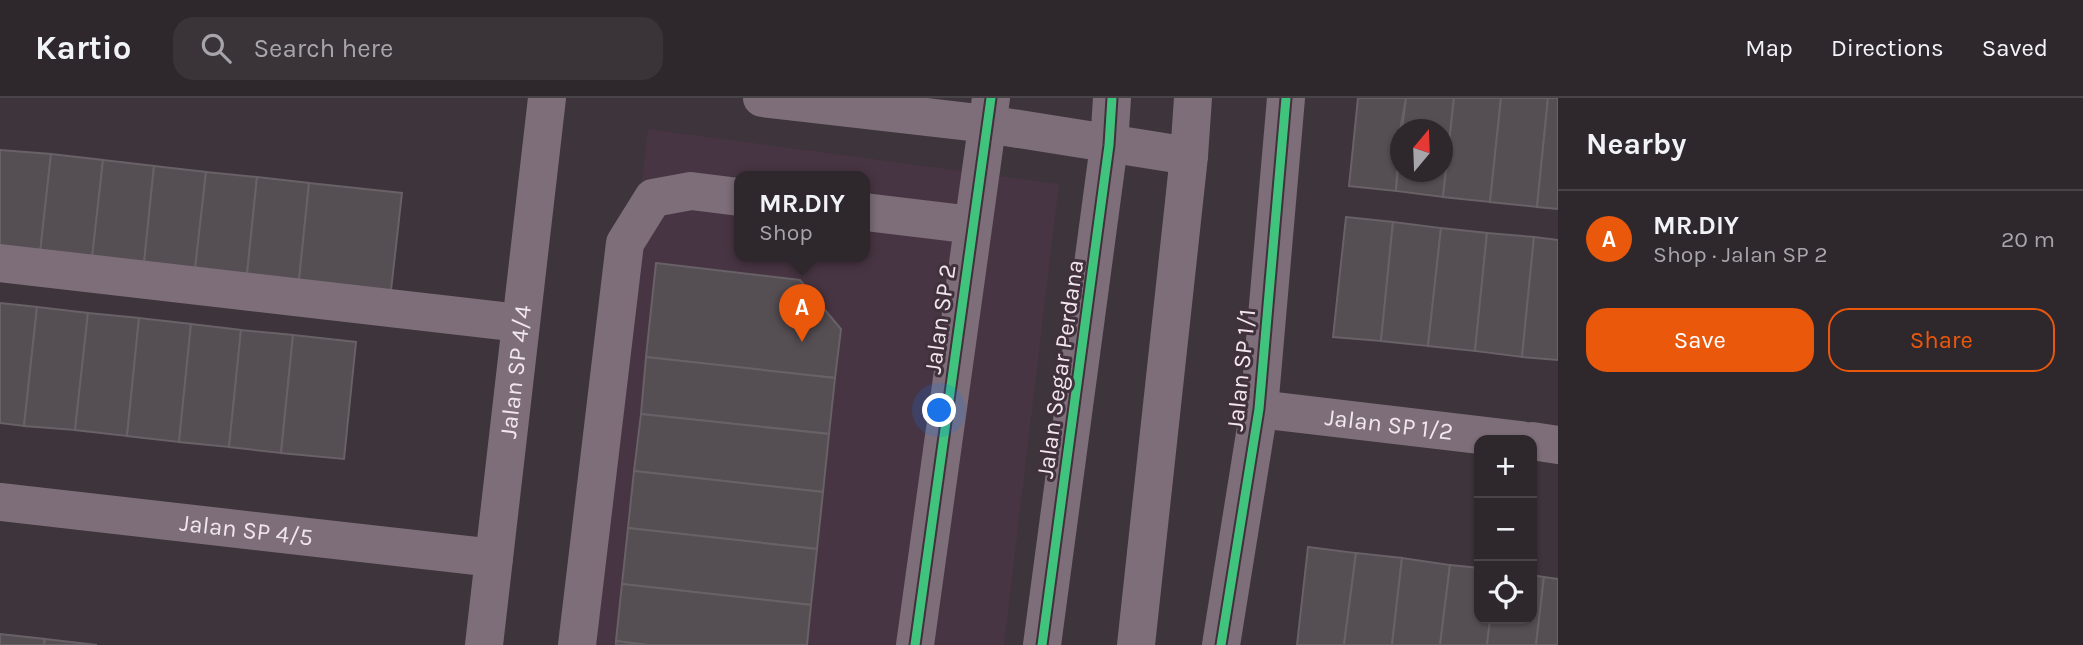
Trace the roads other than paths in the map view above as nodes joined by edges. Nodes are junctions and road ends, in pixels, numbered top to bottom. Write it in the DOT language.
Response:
graph roads {
  1 [pos="547,98"];
  2 [pos="762,98"];
  3 [pos="1112,98"];
  4 [pos="1193,98"];
  5 [pos="1286,98"];
  6 [pos="989,111"];
  7 [pos="1109,145"];
  8 [pos="1189,156"];
  9 [pos="734,196"];
  10 [pos="870,213"];
  11 [pos="973,225"];
  12 [pos="0,263"];
  13 [pos="520,323"];
  14 [pos="1259,410"];
  15 [pos="1477,435"];
  16 [pos="1537,442"];
  17 [pos="1558,444"];
  18 [pos="0,502"];
  19 [pos="494,558"];
  20 [pos="484,645"];
  21 [pos="577,645"];
  22 [pos="915,645"];
  23 [pos="1042,645"];
  24 [pos="1136,645"];
  25 [pos="1221,645"];
  1 -- 13 [label="street, Jalan SP 4/4"];
  2 -- 6 [label="street"];
  3 -- 7 [label="street, Jalan Segar Perdana"];
  4 -- 8 [label="street"];
  5 -- 14 [label="street, Jalan SP 1/1"];
  6 -- 7 [label="street"];
  6 -- 11 [label="street, Jalan SP 2"];
  7 -- 8 [label="street"];
  7 -- 23 [label="street, Jalan Segar Perdana"];
  8 -- 24 [label="street"];
  9 -- 21 [label="street"];
  10 -- 11 [label="street"];
  11 -- 22 [label="street, Jalan SP 2"];
  12 -- 13 [label="street"];
  13 -- 19 [label="street, Jalan SP 4/4"];
  14 -- 15 [label="street, Jalan SP 1/2"];
  14 -- 25 [label="street, Jalan SP 1/1"];
  16 -- 17 [label="street"];
  18 -- 19 [label="street, Jalan SP 4/5"];
  19 -- 20 [label="street, Jalan SP 4/4"];
}
